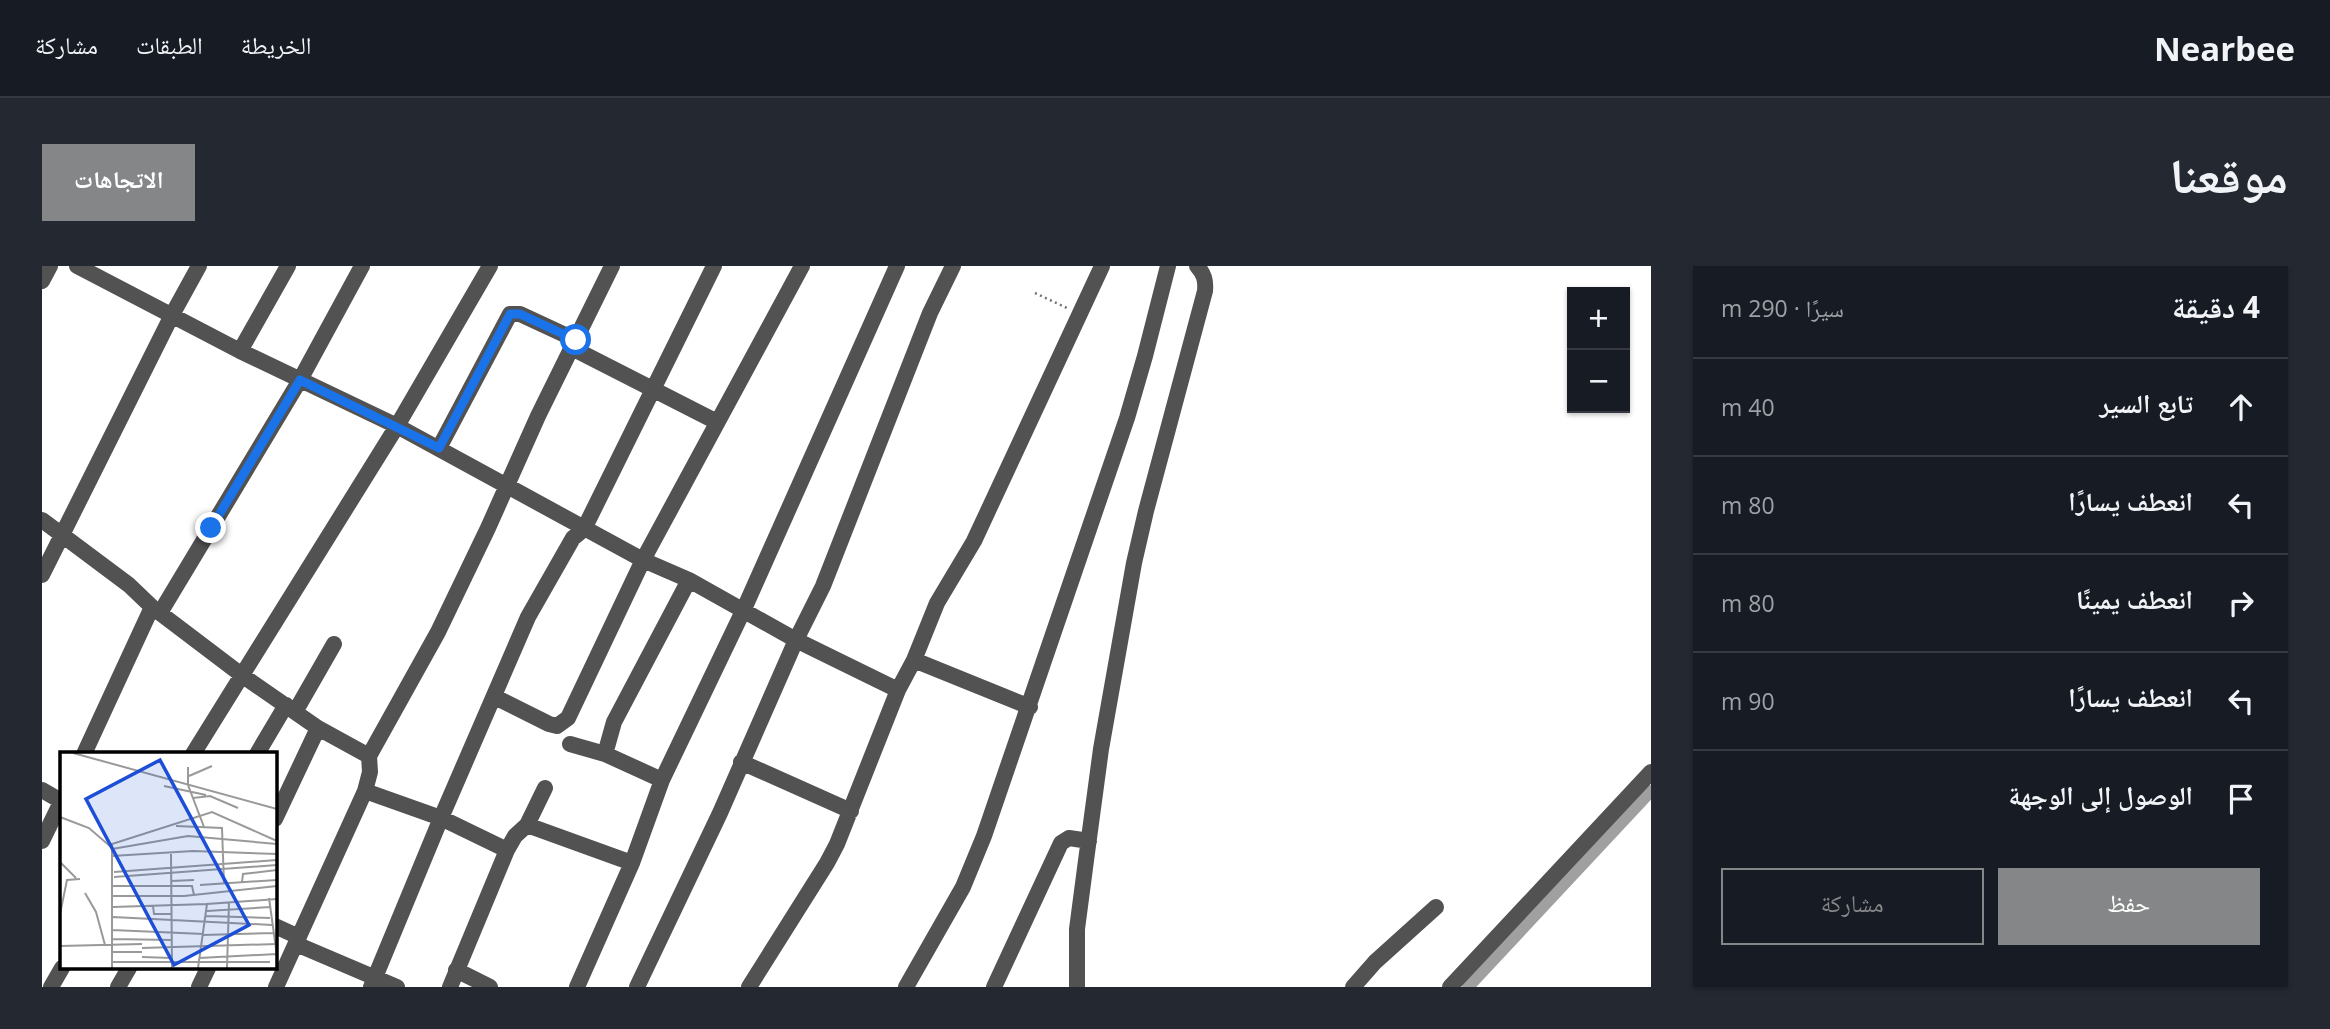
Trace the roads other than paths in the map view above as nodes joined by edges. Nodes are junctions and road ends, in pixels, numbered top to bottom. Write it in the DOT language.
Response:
graph roads {
  1 [pos="50,266"];
  2 [pos="77,266"];
  3 [pos="199,266"];
  4 [pos="288,266"];
  5 [pos="362,266"];
  6 [pos="491,266"];
  7 [pos="612,266"];
  8 [pos="713,266"];
  9 [pos="802,266"];
  10 [pos="897,266"];
  11 [pos="953,266"];
  12 [pos="1102,266"];
  13 [pos="1168,266"];
  14 [pos="1197,266"];
  15 [pos="106,273"];
  16 [pos="42,281"];
  17 [pos="172,315"];
  18 [pos="574,344"];
  19 [pos="240,351"];
  20 [pos="300,380"];
  21 [pos="652,389"];
  22 [pos="717,422"];
  23 [pos="397,426"];
  24 [pos="439,448"];
  25 [pos="507,486"];
  26 [pos="42,520"];
  27 [pos="584,528"];
  28 [pos="62,534"];
  29 [pos="643,560"];
  30 [pos="42,575"];
  31 [pos="689,580"];
  32 [pos="744,609"];
  33 [pos="156,610"];
  34 [pos="796,640"];
  35 [pos="334,644"];
  36 [pos="914,660"];
  37 [pos="243,676"];
  38 [pos="898,690"];
  39 [pos="495,697"];
  40 [pos="1030,707"];
  41 [pos="290,709"];
  42 [pos="318,728"];
  43 [pos="570,744"];
  44 [pos="85,752"];
  45 [pos="194,752"];
  46 [pos="258,752"];
  47 [pos="605,754"];
  48 [pos="369,756"];
  49 [pos="741,762"];
  50 [pos="1651,772"];
  51 [pos="662,780"];
  52 [pos="545,788"];
  53 [pos="42,790"];
  54 [pos="365,790"];
  55 [pos="60,801"];
  56 [pos="60,804"];
  57 [pos="851,811"];
  58 [pos="276,817"];
  59 [pos="441,817"];
  60 [pos="527,825"];
  61 [pos="42,841"];
  62 [pos="1089,841"];
  63 [pos="507,849"];
  64 [pos="632,863"];
  65 [pos="1436,907"];
  66 [pos="276,927"];
  67 [pos="297,940"];
  68 [pos="61,970"];
  69 [pos="129,970"];
  70 [pos="207,970"];
  71 [pos="456,970"];
  72 [pos="372,983"];
  73 [pos="51,987"];
  74 [pos="118,987"];
  75 [pos="199,987"];
  76 [pos="276,987"];
  77 [pos="397,987"];
  78 [pos="450,987"];
  79 [pos="490,987"];
  80 [pos="577,987"];
  81 [pos="637,987"];
  82 [pos="749,987"];
  83 [pos="906,987"];
  84 [pos="994,987"];
  85 [pos="1077,987"];
  86 [pos="1353,987"];
  87 [pos="1450,987"];
  1 -- 16 [label="street"];
  2 -- 15 [label="street"];
  3 -- 17 [label="street"];
  4 -- 19 [label="street"];
  5 -- 20 [label="street"];
  6 -- 23 [label="street"];
  7 -- 18 [label="street"];
  8 -- 21 [label="street"];
  9 -- 22 [label="street"];
  10 -- 32 [label="street"];
  11 -- 34 [label="street"];
  12 -- 36 [label="street"];
  13 -- 40 [label="street"];
  14 -- 62 [label="street"];
  15 -- 17 [label="street"];
  17 -- 19 [label="street"];
  17 -- 28 [label="street"];
  18 -- 21 [label="street"];
  18 -- 24 [label="street"];
  18 -- 25 [label="street"];
  19 -- 20 [label="street"];
  20 -- 23 [label="street"];
  20 -- 33 [label="street"];
  21 -- 22 [label="street"];
  21 -- 27 [label="street"];
  22 -- 29 [label="street"];
  23 -- 24 [label="street"];
  23 -- 37 [label="street"];
  24 -- 25 [label="street"];
  25 -- 27 [label="street"];
  25 -- 48 [label="street"];
  26 -- 28 [label="street"];
  27 -- 29 [label="street"];
  27 -- 39 [label="street"];
  28 -- 30 [label="street"];
  28 -- 33 [label="street"];
  29 -- 31 [label="street"];
  29 -- 39 [label="street"];
  31 -- 32 [label="street"];
  31 -- 47 [label="street"];
  32 -- 34 [label="street"];
  32 -- 51 [label="street"];
  33 -- 37 [label="street"];
  33 -- 44 [label="street"];
  34 -- 38 [label="street"];
  34 -- 49 [label="street"];
  35 -- 41 [label="street"];
  36 -- 38 [label="street"];
  36 -- 40 [label="street"];
  37 -- 41 [label="street"];
  37 -- 45 [label="street"];
  38 -- 57 [label="street"];
  39 -- 59 [label="street"];
  40 -- 83 [label="street"];
  41 -- 42 [label="street"];
  41 -- 46 [label="street"];
  42 -- 48 [label="street"];
  42 -- 58 [label="street"];
  43 -- 47 [label="street"];
  47 -- 51 [label="street"];
  48 -- 54 [label="street"];
  49 -- 57 [label="street"];
  49 -- 81 [label="street"];
  50 -- 87 [label="street"];
  51 -- 64 [label="street"];
  52 -- 60 [label="street"];
  53 -- 55 [label="street"];
  54 -- 59 [label="street"];
  54 -- 67 [label="street"];
  56 -- 61 [label="street"];
  57 -- 82 [label="street"];
  59 -- 63 [label="street"];
  59 -- 72 [label="street"];
  60 -- 63 [label="street"];
  60 -- 64 [label="street"];
  62 -- 84 [label="street"];
  62 -- 85 [label="street"];
  63 -- 71 [label="street"];
  64 -- 80 [label="street"];
  65 -- 86 [label="street"];
  66 -- 67 [label="street"];
  67 -- 72 [label="street"];
  67 -- 76 [label="street"];
  68 -- 73 [label="street"];
  69 -- 74 [label="street"];
  70 -- 75 [label="street"];
  71 -- 78 [label="street"];
  71 -- 79 [label="street"];
  72 -- 77 [label="street"];
}
